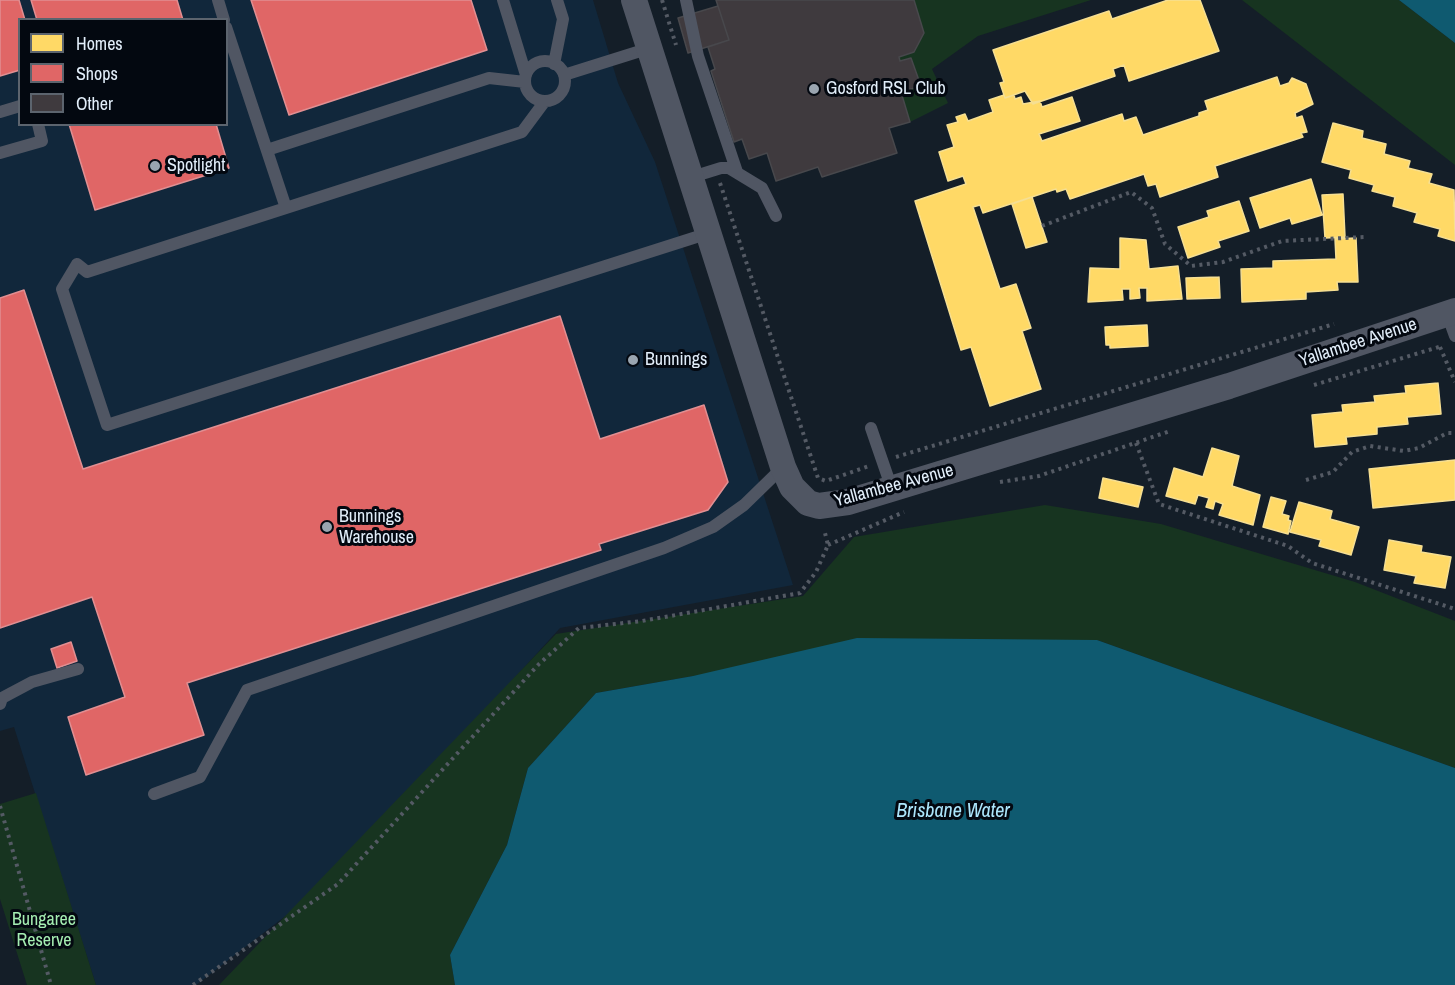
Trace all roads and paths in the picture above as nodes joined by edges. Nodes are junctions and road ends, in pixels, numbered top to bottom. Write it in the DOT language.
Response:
graph roads {
  1 [pos="218,0"];
  2 [pos="502,0"];
  3 [pos="557,0"];
  4 [pos="634,0"];
  5 [pos="686,0"];
  6 [pos="223,18"];
  7 [pos="228,33"];
  8 [pos="650,48"];
  9 [pos="554,64"];
  10 [pos="564,75"];
  11 [pos="525,78"];
  12 [pos="545,102"];
  13 [pos="18,107"];
  14 [pos="0,112"];
  15 [pos="38,126"];
  16 [pos="267,150"];
  17 [pos="0,153"];
  18 [pos="737,172"];
  19 [pos="692,177"];
  20 [pos="721,186"];
  21 [pos="286,208"];
  22 [pos="776,216"];
  23 [pos="1042,226"];
  24 [pos="709,233"];
  25 [pos="1365,237"];
  26 [pos="1452,320"];
  27 [pos="1341,322"];
  28 [pos="1440,347"];
  29 [pos="1455,382"];
  30 [pos="871,428"];
  31 [pos="1455,433"];
  32 [pos="1136,443"];
  33 [pos="882,461"];
  34 [pos="783,467"];
  35 [pos="1306,480"];
  36 [pos="892,489"];
  37 [pos="819,506"];
  38 [pos="1455,609"];
  39 [pos="78,669"];
  40 [pos="0,704"];
  41 [pos="154,794"];
  42 [pos="0,806"];
  43 [pos="51,985"];
  44 [pos="193,985"];
  1 -- 6 [label="lane"];
  2 -- 11 [label="lane"];
  3 -- 9 [label="lane"];
  4 -- 8 [label="street, Yallambee Avenue"];
  5 -- 18 [label="lane"];
  7 -- 16 [label="lane"];
  8 -- 10 [label="lane"];
  8 -- 19 [label="street, Yallambee Avenue"];
  9 -- 10 [label="lane"];
  9 -- 11 [label="lane"];
  10 -- 12 [label="lane"];
  11 -- 12 [label="lane"];
  11 -- 16 [label="lane"];
  12 -- 21 [label="lane"];
  13 -- 14 [label="lane"];
  15 -- 17 [label="lane"];
  16 -- 21 [label="lane"];
  18 -- 19 [label="lane"];
  18 -- 22 [label="lane"];
  19 -- 24 [label="street, Yallambee Avenue"];
  20 -- 33 [label="path"];
  21 -- 24 [label="lane"];
  23 -- 25 [label="path"];
  24 -- 34 [label="street, Yallambee Avenue"];
  26 -- 36 [label="street, Yallambee Avenue"];
  27 -- 33 [label="path"];
  28 -- 29 [label="path"];
  30 -- 33 [label="lane"];
  31 -- 35 [label="path"];
  32 -- 38 [label="path"];
  33 -- 36 [label="lane"];
  34 -- 37 [label="street, Yallambee Avenue"];
  34 -- 41 [label="lane"];
  36 -- 37 [label="street, Yallambee Avenue"];
  37 -- 44 [label="path"];
  39 -- 40 [label="lane"];
  42 -- 43 [label="path"];
}
